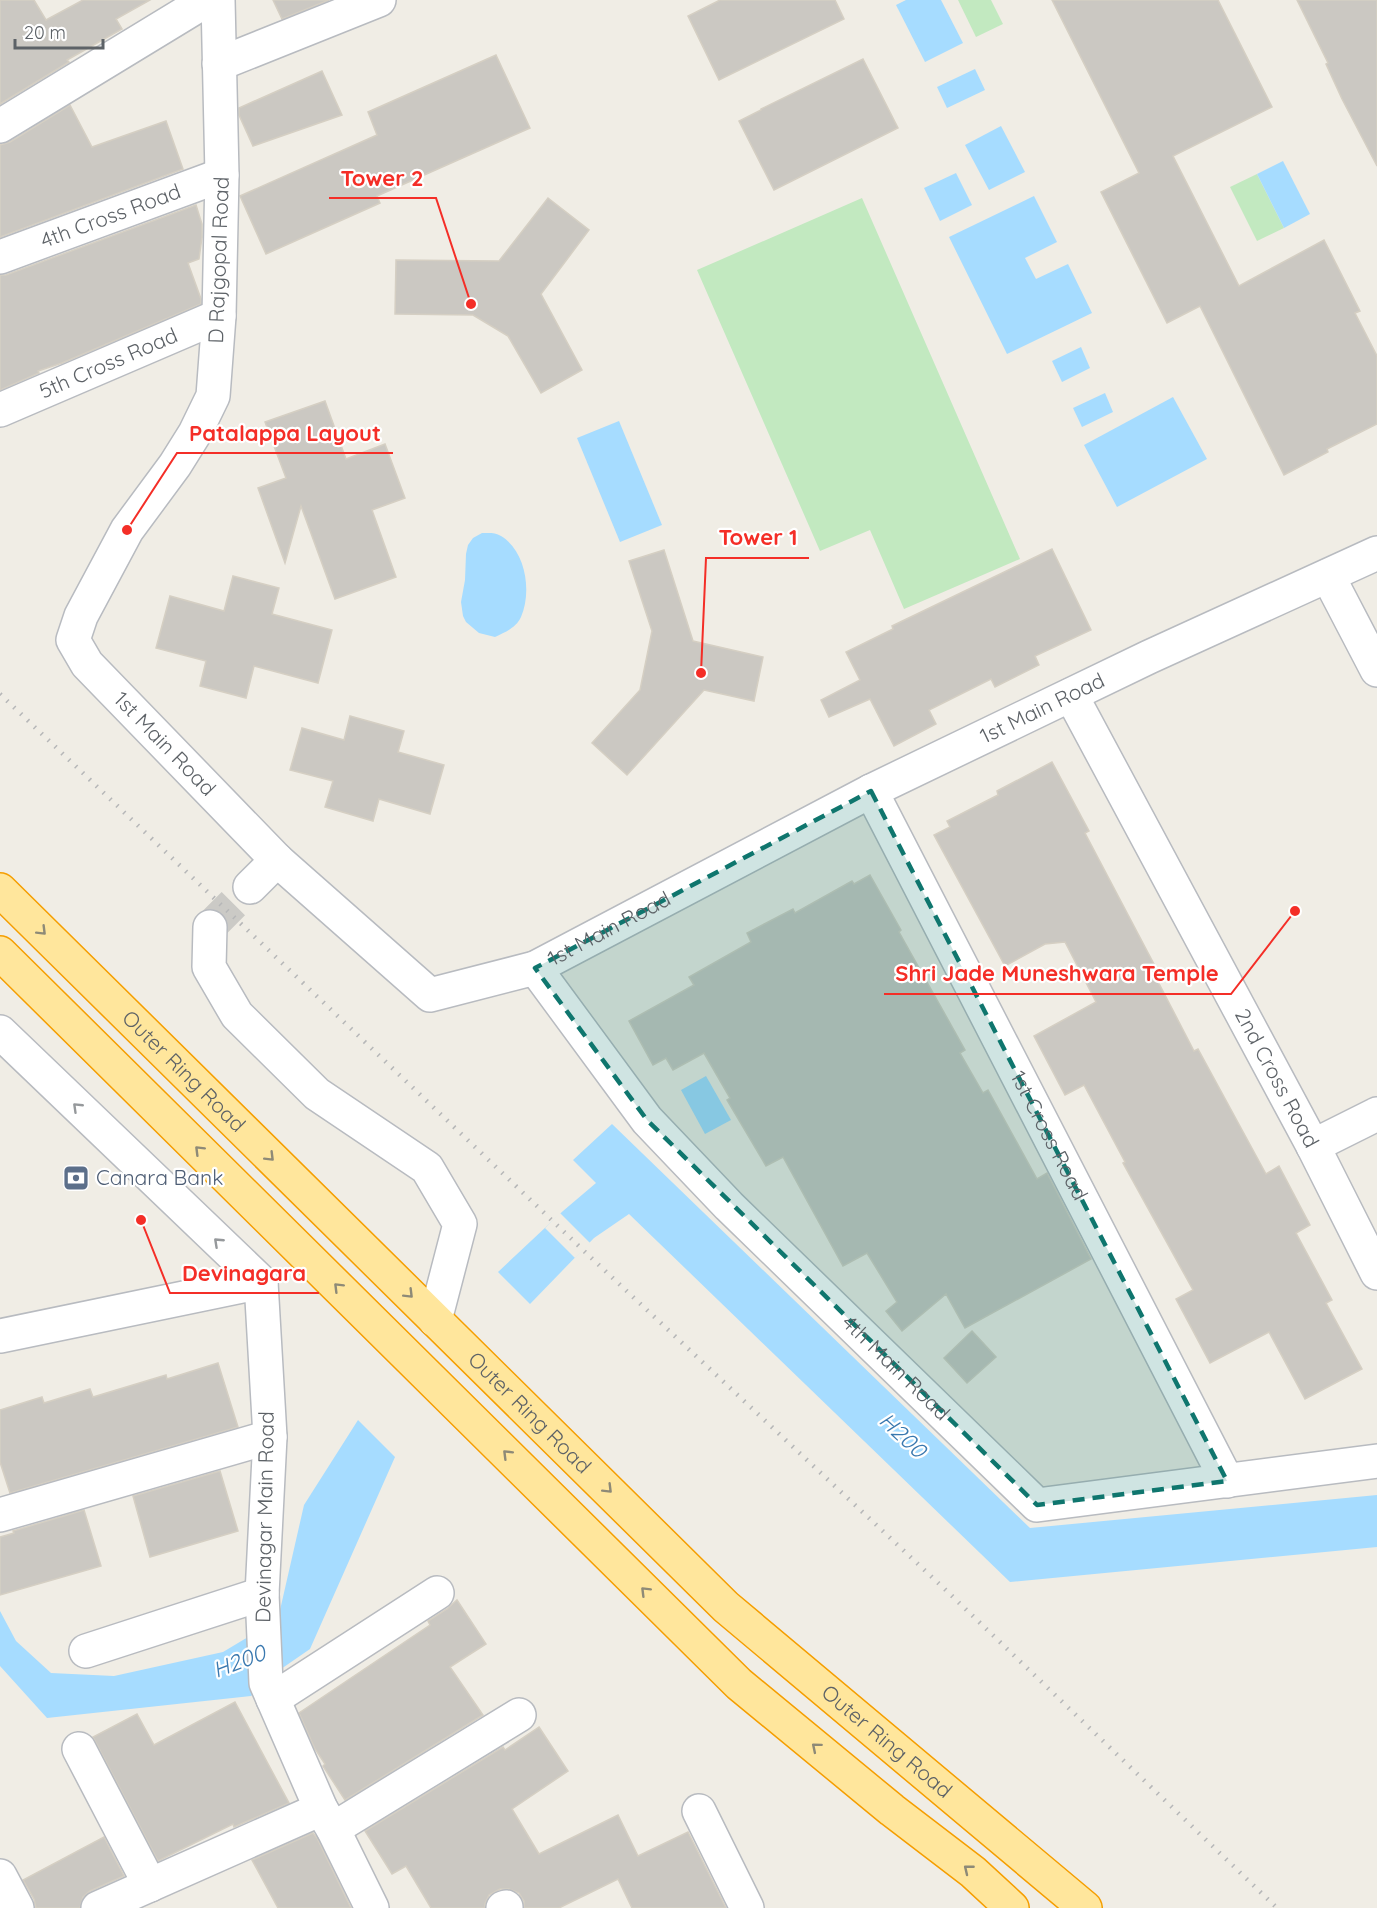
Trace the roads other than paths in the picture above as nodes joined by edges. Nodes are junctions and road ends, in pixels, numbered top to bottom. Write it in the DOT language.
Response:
graph roads {
  1 [pos="207,0"];
  2 [pos="218,0"];
  3 [pos="379,0"];
  4 [pos="219,64"];
  5 [pos="0,126"];
  6 [pos="222,175"];
  7 [pos="0,257"];
  8 [pos="219,316"];
  9 [pos="0,410"];
  10 [pos="148,502"];
  11 [pos="1377,553"];
  12 [pos="1328,576"];
  13 [pos="1377,670"];
  14 [pos="1071,694"];
  15 [pos="871,791"];
  16 [pos="278,860"];
  17 [pos="250,887"];
  18 [pos="0,890"];
  19 [pos="210,927"];
  20 [pos="0,953"];
  21 [pos="536,968"];
  22 [pos="0,1032"];
  23 [pos="1377,1114"];
  24 [pos="1313,1146"];
  25 [pos="1377,1273"];
  26 [pos="261,1282"];
  27 [pos="435,1320"];
  28 [pos="0,1336"];
  29 [pos="270,1437"];
  30 [pos="1377,1461"];
  31 [pos="1227,1481"];
  32 [pos="0,1515"];
  33 [pos="437,1593"];
  34 [pos="262,1606"];
  35 [pos="87,1651"];
  36 [pos="269,1691"];
  37 [pos="519,1715"];
  38 [pos="79,1749"];
  39 [pos="699,1811"];
  40 [pos="327,1819"];
  41 [pos="0,1876"];
  42 [pos="150,1885"];
  43 [pos="17,1908"];
  44 [pos="98,1908"];
  45 [pos="372,1908"];
  46 [pos="747,1908"];
  47 [pos="1012,1908"];
  48 [pos="1085,1908"];
  1 -- 5 [label="street"];
  2 -- 4 [label="street, D Rajgopal Road"];
  3 -- 4 [label="street"];
  4 -- 6 [label="street, D Rajgopal Road"];
  6 -- 7 [label="street, 4th Cross Road"];
  6 -- 8 [label="street, D Rajgopal Road"];
  8 -- 9 [label="street, 5th Cross Road"];
  8 -- 10 [label="street, D Rajgopal Road"];
  10 -- 16 [label="street, 1st Main Road"];
  11 -- 12 [label="street, 1st Main Road"];
  12 -- 13 [label="street"];
  12 -- 14 [label="street, 1st Main Road"];
  14 -- 15 [label="street, 1st Main Road"];
  14 -- 24 [label="street, 2nd Cross Road"];
  15 -- 21 [label="street, 1st Main Road"];
  15 -- 31 [label="street, 1st Cross Road"];
  16 -- 17 [label="street"];
  16 -- 21 [label="street, 1st Main Road"];
  18 -- 27 [label="highway, Outer Ring Road, one-way"];
  19 -- 27 [label="street"];
  47 -- 20 [label="highway, one-way"];
  21 -- 31 [label="street, 4th Main Road"];
  26 -- 22 [label="street, one-way"];
  23 -- 24 [label="street"];
  24 -- 25 [label="street, 2nd Cross Road"];
  26 -- 28 [label="street"];
  26 -- 29 [label="street, Devinagar Main Road"];
  27 -- 48 [label="highway, Outer Ring Road, one-way"];
  29 -- 32 [label="street"];
  29 -- 34 [label="street, Devinagar Main Road"];
  30 -- 31 [label="street, 4th Main Road"];
  33 -- 36 [label="street"];
  34 -- 35 [label="street"];
  34 -- 36 [label="street, Devinagar Main Road"];
  36 -- 40 [label="street, Devinagar Main Road"];
  37 -- 40 [label="street"];
  38 -- 42 [label="street"];
  39 -- 46 [label="street"];
  40 -- 42 [label="street"];
  40 -- 45 [label="street, Devinagar Main Road"];
  41 -- 43 [label="street"];
  42 -- 44 [label="street"];
}
